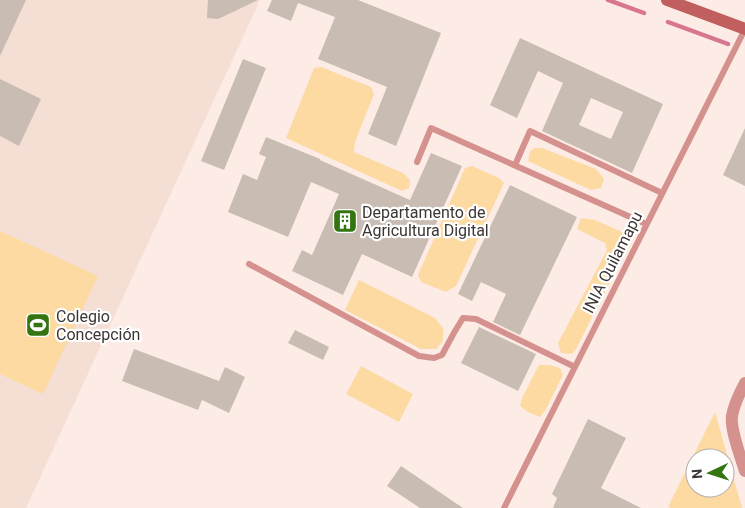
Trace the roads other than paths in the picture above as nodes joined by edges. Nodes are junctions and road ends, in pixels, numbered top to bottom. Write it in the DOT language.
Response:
graph roads {
  1 [pos="667,0"];
  2 [pos="745,29"];
  3 [pos="417,162"];
  4 [pos="515,165"];
  5 [pos="662,193"];
  6 [pos="646,224"];
  7 [pos="248,264"];
  8 [pos="575,367"];
  9 [pos="745,382"];
  10 [pos="745,471"];
  11 [pos="504,508"];
  1 -- 2 [label="main road"];
  2 -- 5 [label="lane, INIA Quilamapu"];
  3 -- 4 [label="lane"];
  4 -- 5 [label="lane"];
  4 -- 6 [label="lane"];
  5 -- 6 [label="lane, INIA Quilamapu"];
  6 -- 8 [label="lane, INIA Quilamapu"];
  7 -- 8 [label="lane"];
  8 -- 11 [label="lane, INIA Quilamapu"];
  9 -- 10 [label="street"];
}
